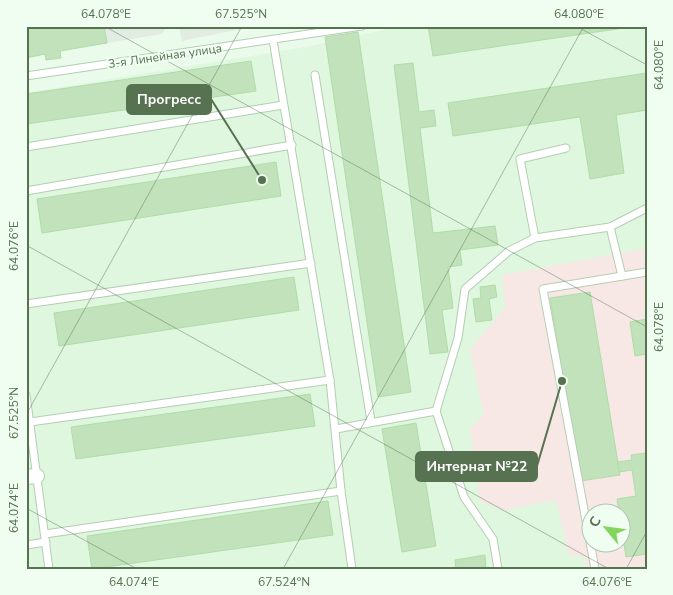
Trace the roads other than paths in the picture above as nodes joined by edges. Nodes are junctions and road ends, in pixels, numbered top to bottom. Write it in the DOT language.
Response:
graph roads {
  1 [pos="362,26"];
  2 [pos="273,40"];
  3 [pos="315,75"];
  4 [pos="26,76"];
  5 [pos="283,105"];
  6 [pos="292,145"];
  7 [pos="26,147"];
  8 [pos="566,148"];
  9 [pos="26,191"];
  10 [pos="647,208"];
  11 [pos="610,227"];
  12 [pos="535,238"];
  13 [pos="311,263"];
  14 [pos="647,272"];
  15 [pos="622,276"];
  16 [pos="26,304"];
  17 [pos="330,380"];
  18 [pos="26,395"];
  19 [pos="436,411"];
  20 [pos="371,421"];
  21 [pos="30,422"];
  22 [pos="336,429"];
  23 [pos="32,476"];
  24 [pos="341,491"];
  25 [pos="45,534"];
  26 [pos="46,542"];
  27 [pos="26,545"];
  28 [pos="49,569"];
  29 [pos="352,569"];
  30 [pos="498,569"];
  31 [pos="595,569"];
  1 -- 2 [label="lane, 3-я Линейная улица"];
  2 -- 4 [label="lane, 3-я Линейная улица"];
  2 -- 5 [label="lane"];
  3 -- 20 [label="lane"];
  5 -- 6 [label="lane"];
  5 -- 7 [label="lane"];
  6 -- 9 [label="lane"];
  6 -- 13 [label="lane"];
  8 -- 12 [label="lane"];
  10 -- 11 [label="lane"];
  11 -- 12 [label="lane"];
  11 -- 15 [label="lane"];
  12 -- 19 [label="lane"];
  13 -- 16 [label="lane"];
  13 -- 17 [label="lane"];
  14 -- 15 [label="lane"];
  15 -- 31 [label="lane"];
  17 -- 21 [label="lane"];
  17 -- 22 [label="lane"];
  18 -- 21 [label="lane"];
  19 -- 20 [label="lane"];
  19 -- 30 [label="lane"];
  20 -- 22 [label="lane"];
  21 -- 23 [label="lane"];
  22 -- 24 [label="lane"];
  23 -- 25 [label="lane"];
  24 -- 25 [label="lane"];
  24 -- 29 [label="lane"];
  25 -- 26 [label="lane"];
  26 -- 27 [label="lane"];
  26 -- 28 [label="lane"];
}
